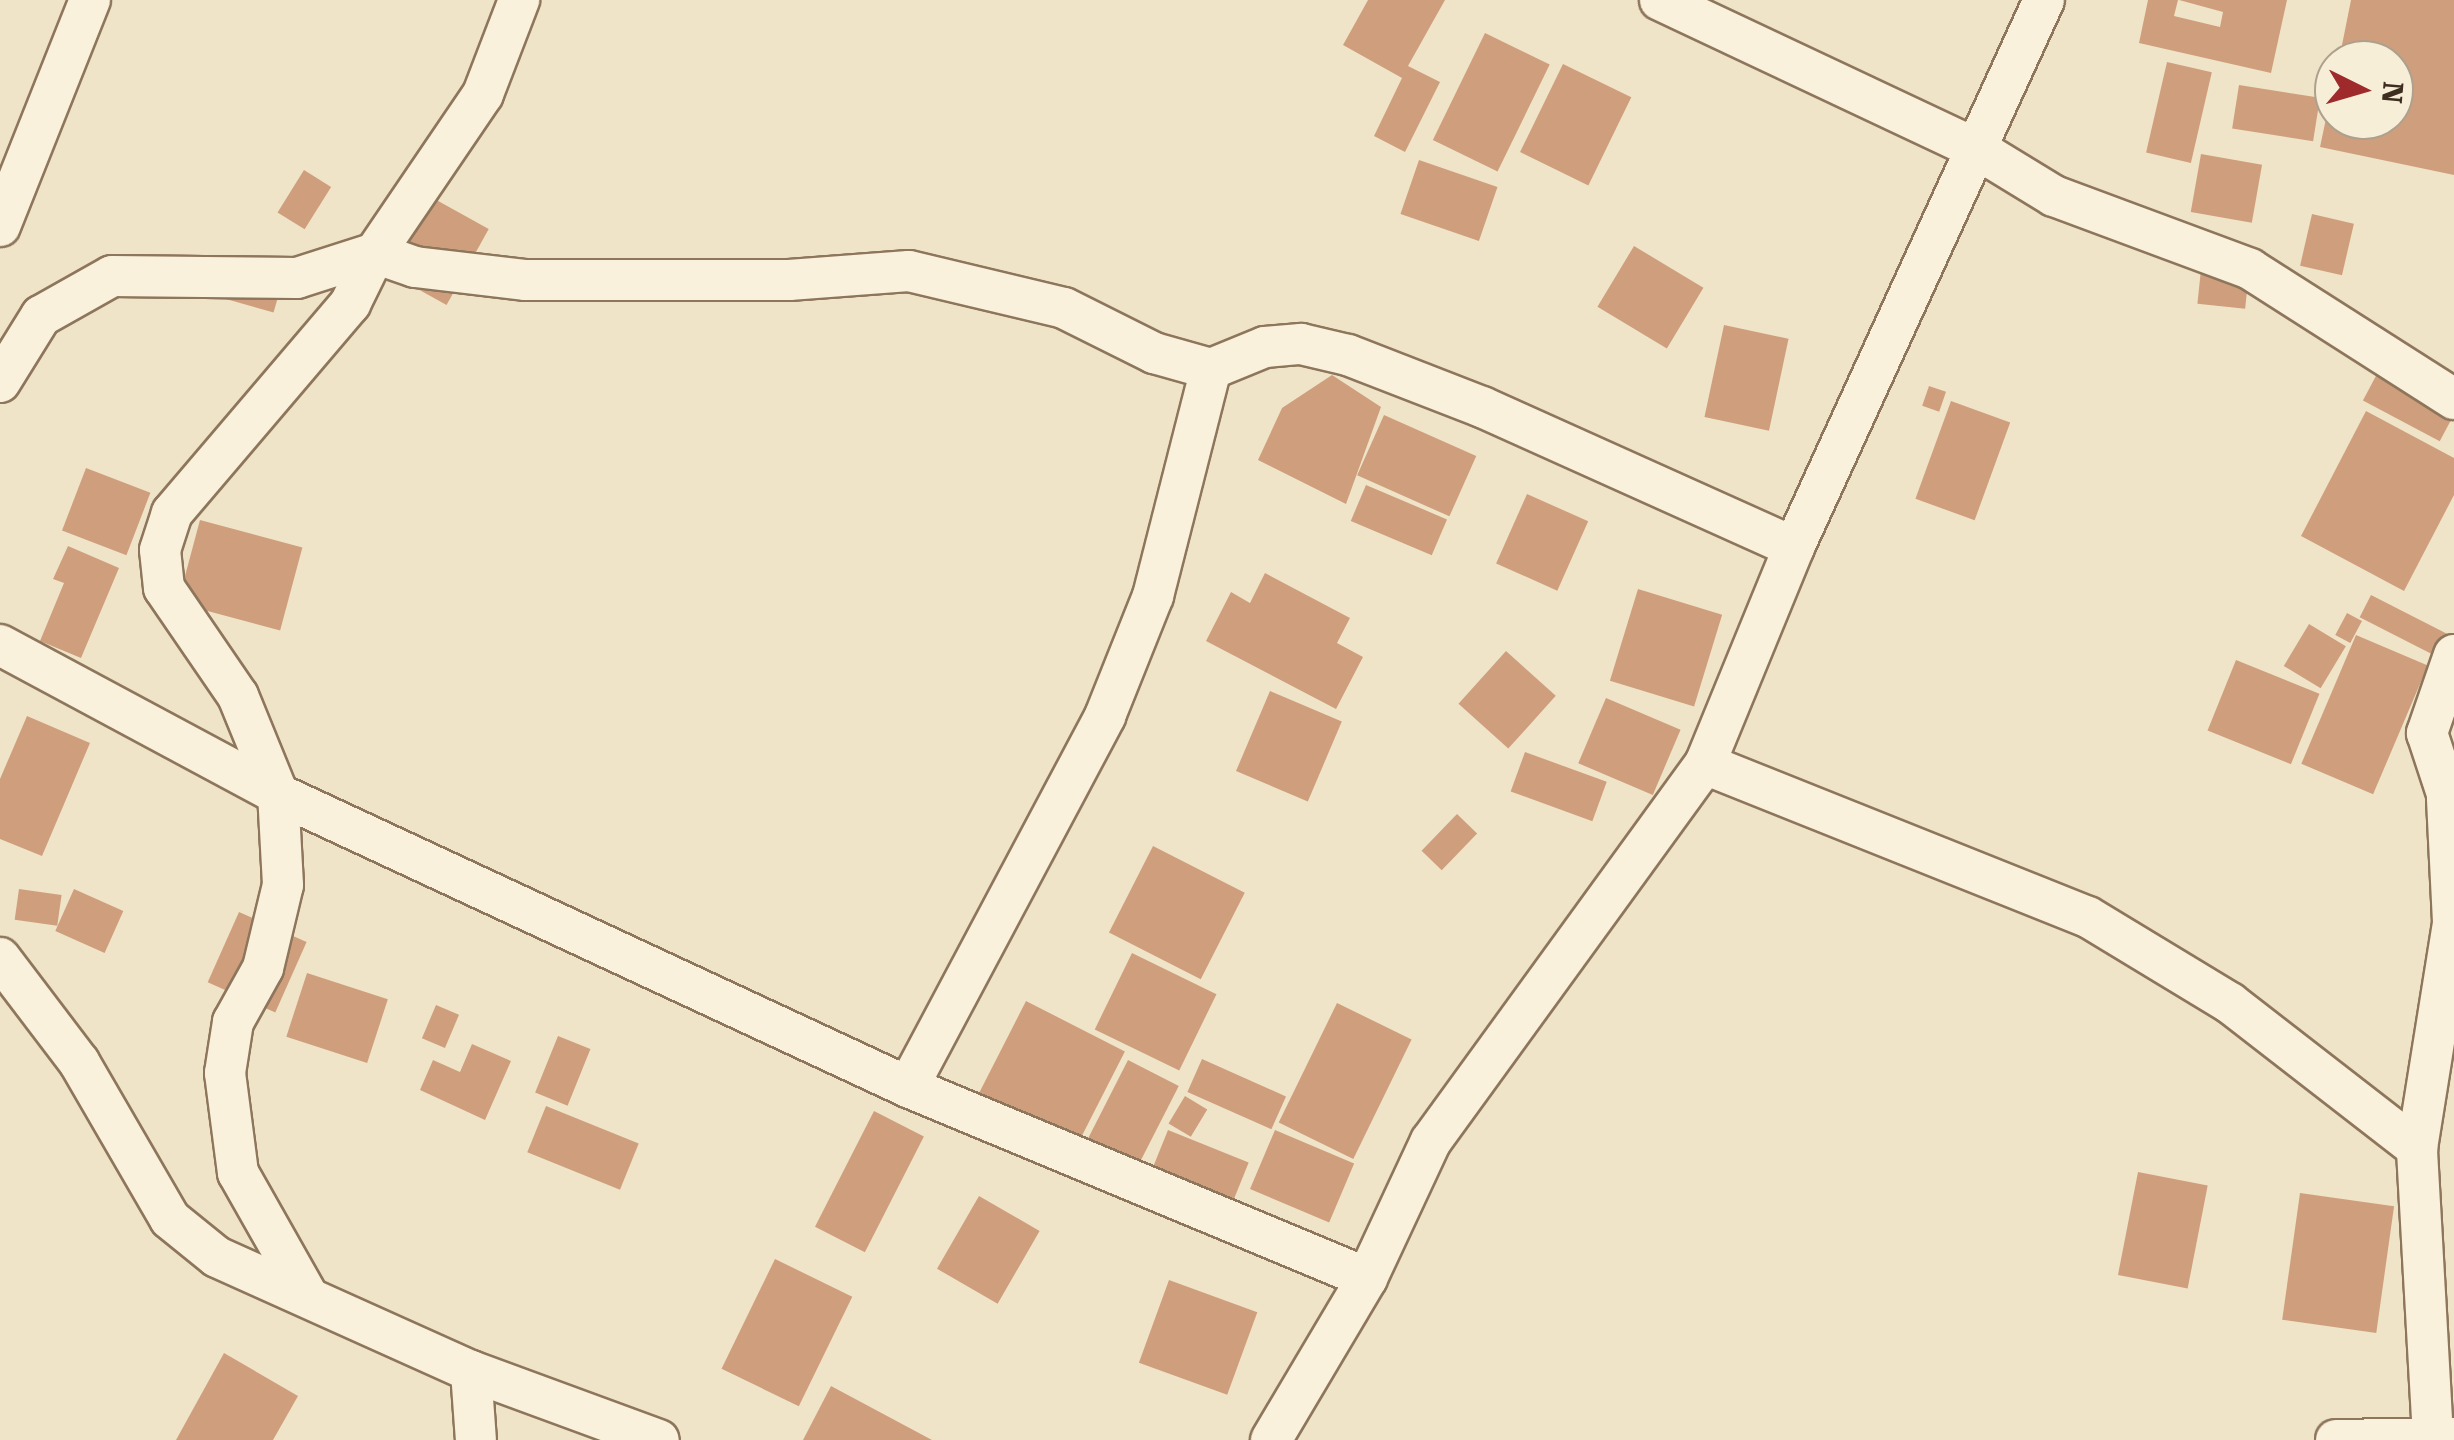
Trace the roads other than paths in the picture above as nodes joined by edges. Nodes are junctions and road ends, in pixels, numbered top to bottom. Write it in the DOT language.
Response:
graph roads {
  1 [pos="90,0"];
  2 [pos="520,0"];
  3 [pos="1660,0"];
  4 [pos="2044,0"];
  5 [pos="1977,149"];
  6 [pos="0,226"];
  7 [pos="375,253"];
  8 [pos="1211,369"];
  9 [pos="0,382"];
  10 [pos="2454,399"];
  11 [pos="1794,546"];
  12 [pos="0,644"];
  13 [pos="2454,656"];
  14 [pos="1704,764"];
  15 [pos="278,794"];
  16 [pos="2451,806"];
  17 [pos="0,958"];
  18 [pos="908,1086"];
  19 [pos="2418,1148"];
  20 [pos="1366,1278"];
  21 [pos="306,1293"];
  22 [pos="471,1372"];
  23 [pos="2443,1438"];
  24 [pos="476,1440"];
  25 [pos="659,1440"];
  26 [pos="1271,1440"];
  27 [pos="2336,1440"];
  1 -- 6 [label="street"];
  2 -- 7 [label="street"];
  3 -- 5 [label="street"];
  4 -- 5 [label="street"];
  5 -- 10 [label="street"];
  5 -- 11 [label="street"];
  7 -- 8 [label="street"];
  7 -- 9 [label="street"];
  7 -- 15 [label="street"];
  8 -- 11 [label="street"];
  8 -- 18 [label="street"];
  11 -- 14 [label="street"];
  12 -- 15 [label="street"];
  13 -- 16 [label="street"];
  14 -- 19 [label="street"];
  14 -- 20 [label="street"];
  15 -- 18 [label="street"];
  15 -- 21 [label="street"];
  16 -- 19 [label="street"];
  17 -- 21 [label="street"];
  18 -- 20 [label="street"];
  19 -- 23 [label="street"];
  20 -- 26 [label="street"];
  21 -- 22 [label="street"];
  22 -- 24 [label="street"];
  22 -- 25 [label="street"];
  23 -- 27 [label="street"];
}
